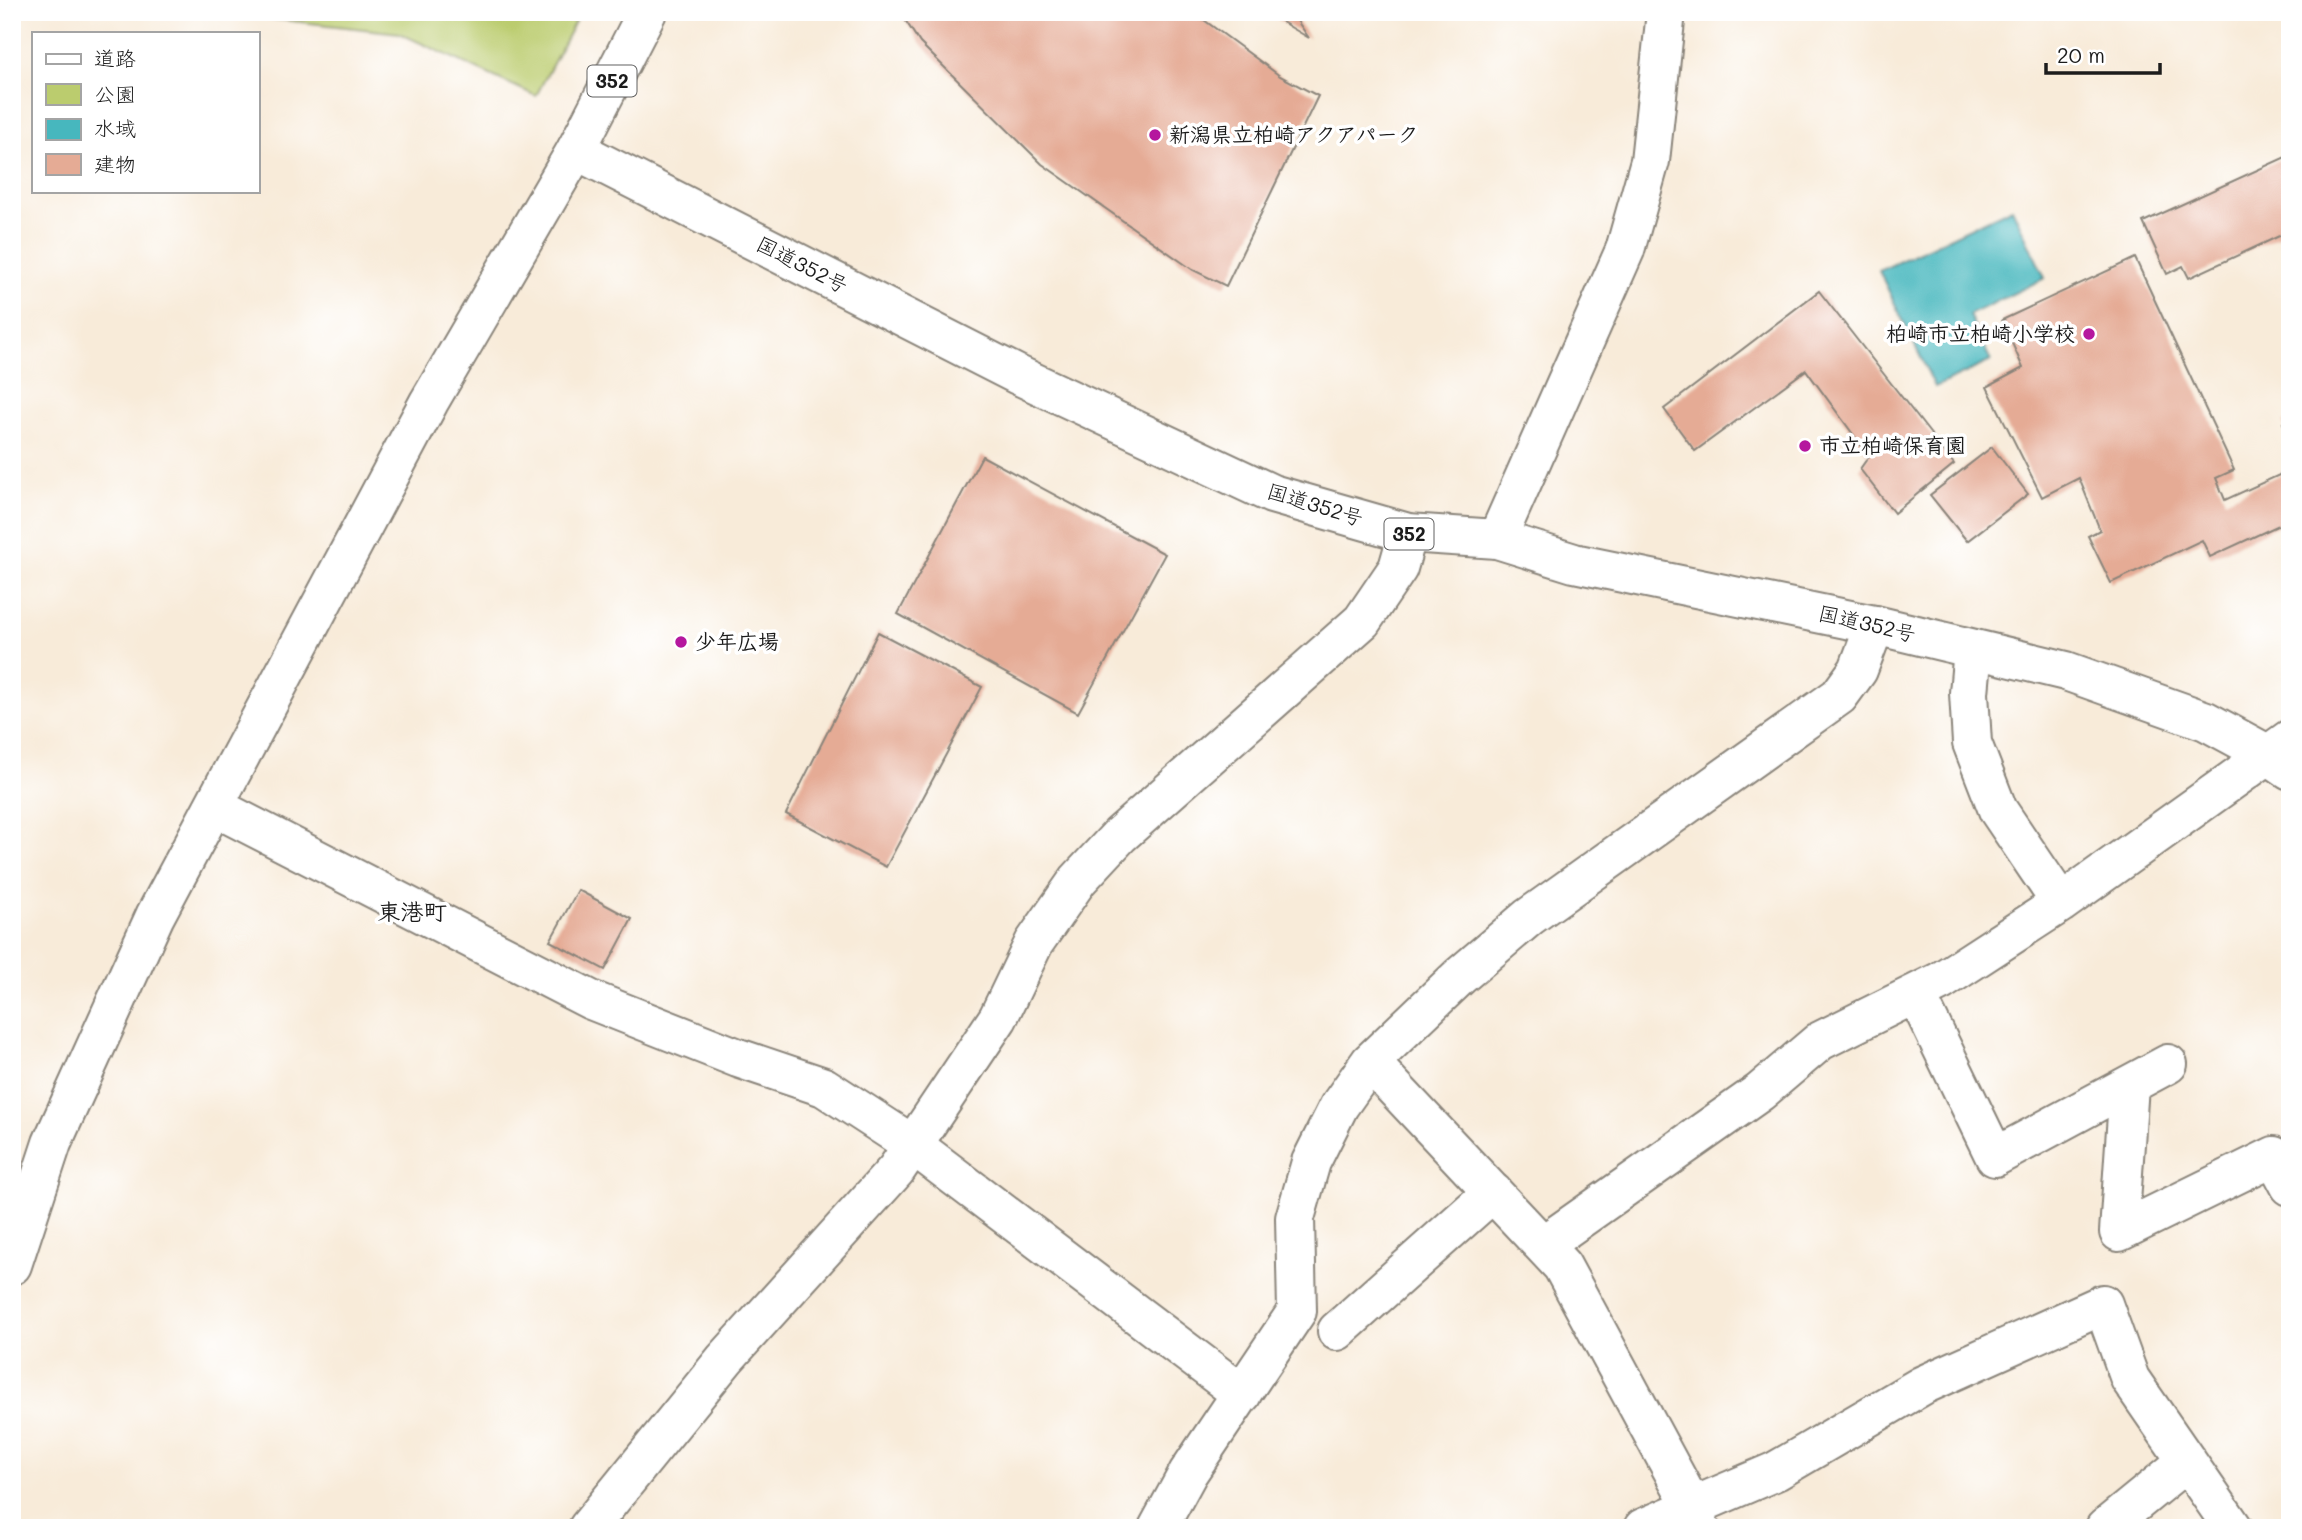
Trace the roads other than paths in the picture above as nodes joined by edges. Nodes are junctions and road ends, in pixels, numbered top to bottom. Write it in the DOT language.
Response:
graph roads {
  1 [pos="647,12"];
  2 [pos="1666,12"];
  3 [pos="576,150"];
  4 [pos="1408,534"];
  5 [pos="1497,539"];
  6 [pos="1875,625"];
  7 [pos="1973,649"];
  8 [pos="2282,754"];
  9 [pos="215,807"];
  10 [pos="2061,903"];
  11 [pos="1916,994"];
  12 [pos="1370,1062"];
  13 [pos="2168,1064"];
  14 [pos="2129,1085"];
  15 [pos="913,1145"];
  16 [pos="2290,1186"];
  17 [pos="1493,1192"];
  18 [pos="1543,1245"];
  19 [pos="12,1265"];
  20 [pos="1337,1331"];
  21 [pos="1242,1394"];
  22 [pos="2187,1461"];
  23 [pos="1696,1518"];
  24 [pos="588,1528"];
  25 [pos="1158,1528"];
  26 [pos="1643,1528"];
  27 [pos="2105,1528"];
  28 [pos="2233,1528"];
  1 -- 3 [label="main road, 352"];
  2 -- 5 [label="main road"];
  3 -- 4 [label="main road, 国道352号 / 352"];
  3 -- 9 [label="main road"];
  4 -- 5 [label="main road, 国道352号 / 352"];
  4 -- 15 [label="main road"];
  5 -- 6 [label="main road, 国道352号 / 352"];
  6 -- 7 [label="main road, 国道352号 / 352"];
  6 -- 12 [label="main road"];
  7 -- 8 [label="main road, 国道352号 / 352"];
  7 -- 10 [label="main road"];
  8 -- 10 [label="main road"];
  9 -- 15 [label="main road"];
  9 -- 19 [label="main road"];
  10 -- 11 [label="main road"];
  11 -- 14 [label="main road"];
  11 -- 18 [label="main road"];
  12 -- 17 [label="main road"];
  12 -- 21 [label="main road"];
  13 -- 14 [label="main road"];
  14 -- 16 [label="main road"];
  15 -- 21 [label="main road"];
  15 -- 24 [label="main road"];
  17 -- 18 [label="main road"];
  17 -- 20 [label="main road"];
  18 -- 23 [label="main road"];
  21 -- 25 [label="main road"];
  22 -- 23 [label="main road"];
  22 -- 27 [label="main road"];
  22 -- 28 [label="main road"];
  23 -- 26 [label="main road"];
}
